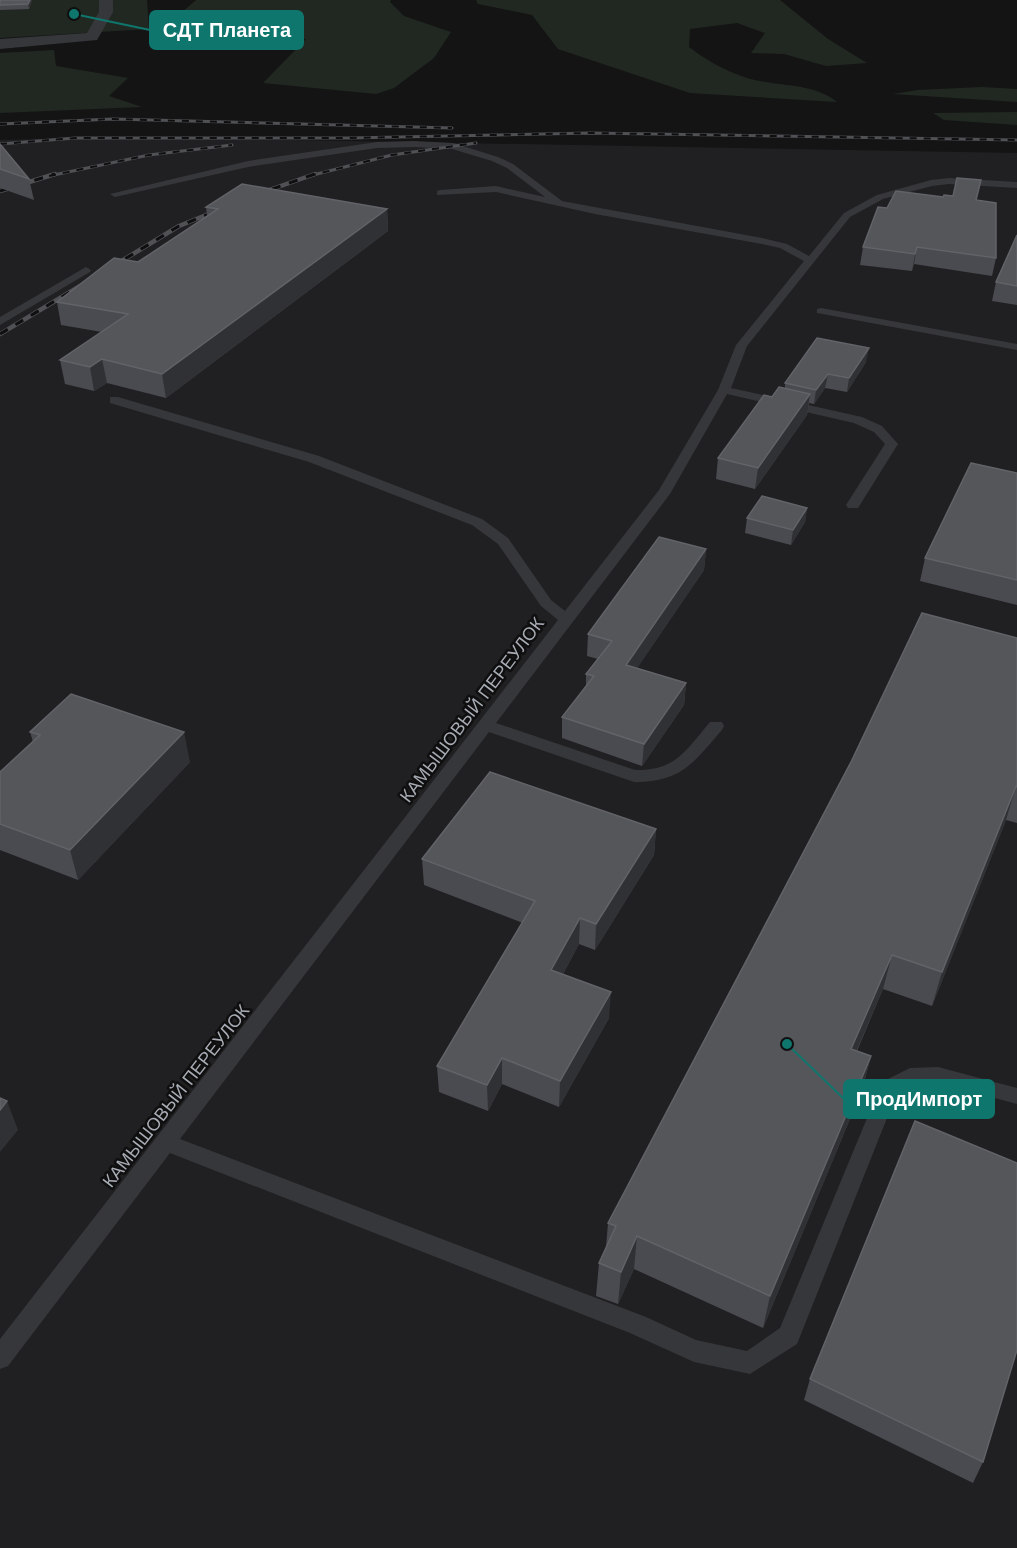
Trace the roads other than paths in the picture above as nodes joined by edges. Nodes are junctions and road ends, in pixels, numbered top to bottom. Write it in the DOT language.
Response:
graph roads {
  1 [pos="106,0"];
  2 [pos="0,44"];
  3 [pos="1017,185"];
  4 [pos="440,193"];
  5 [pos="115,194"];
  6 [pos="558,202"];
  7 [pos="811,261"];
  8 [pos="86,270"];
  9 [pos="821,311"];
  10 [pos="0,322"];
  11 [pos="1017,347"];
  12 [pos="724,390"];
  13 [pos="114,400"];
  14 [pos="853,505"];
  15 [pos="566,620"];
  16 [pos="486,725"];
  17 [pos="716,726"];
  18 [pos="1017,1096"];
  19 [pos="165,1142"];
  20 [pos="0,1358"];
  1 -- 2 [label="street"];
  3 -- 7 [label="lane, КАМЫШОВЫЙ ПЕРЕУЛОК"];
  4 -- 6 [label="lane"];
  5 -- 6 [label="lane"];
  6 -- 7 [label="lane"];
  7 -- 12 [label="lane, КАМЫШОВЫЙ ПЕРЕУЛОК"];
  8 -- 10 [label="lane"];
  9 -- 11 [label="lane"];
  12 -- 14 [label="lane"];
  12 -- 15 [label="lane, КАМЫШОВЫЙ ПЕРЕУЛОК"];
  13 -- 15 [label="lane"];
  15 -- 16 [label="lane, КАМЫШОВЫЙ ПЕРЕУЛОК"];
  16 -- 17 [label="lane"];
  16 -- 19 [label="lane, КАМЫШОВЫЙ ПЕРЕУЛОК"];
  18 -- 19 [label="lane"];
  19 -- 20 [label="lane, КАМЫШОВЫЙ ПЕРЕУЛОК"];
}
